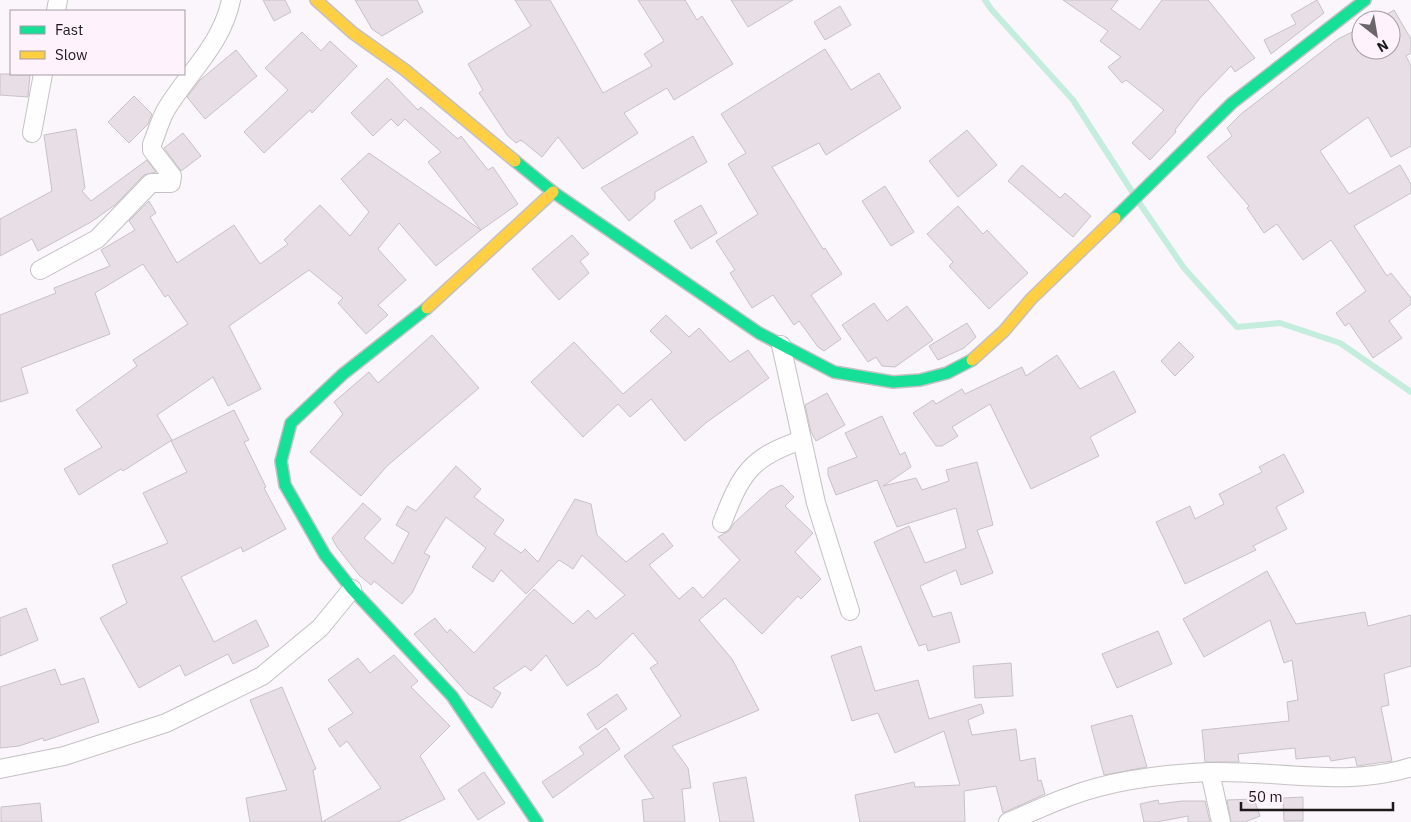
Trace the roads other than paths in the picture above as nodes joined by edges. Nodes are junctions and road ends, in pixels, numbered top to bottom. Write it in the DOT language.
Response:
graph roads {
  1 [pos="231,0"];
  2 [pos="316,0"];
  3 [pos="1365,0"];
  4 [pos="43,75"];
  5 [pos="32,133"];
  6 [pos="553,192"];
  7 [pos="40,270"];
  8 [pos="781,345"];
  9 [pos="802,440"];
  10 [pos="722,524"];
  11 [pos="352,589"];
  12 [pos="850,612"];
  13 [pos="1411,767"];
  14 [pos="0,769"];
  15 [pos="1210,772"];
  16 [pos="537,822"];
  17 [pos="1008,822"];
  18 [pos="1222,822"];
  1 -- 7 [label="street"];
  2 -- 6 [label="street"];
  3 -- 8 [label="street"];
  4 -- 5 [label="street"];
  6 -- 8 [label="street"];
  6 -- 11 [label="street"];
  8 -- 9 [label="street"];
  9 -- 10 [label="street"];
  9 -- 12 [label="street"];
  11 -- 14 [label="street"];
  11 -- 16 [label="street"];
  13 -- 15 [label="street"];
  15 -- 17 [label="street"];
  15 -- 18 [label="street"];
}
